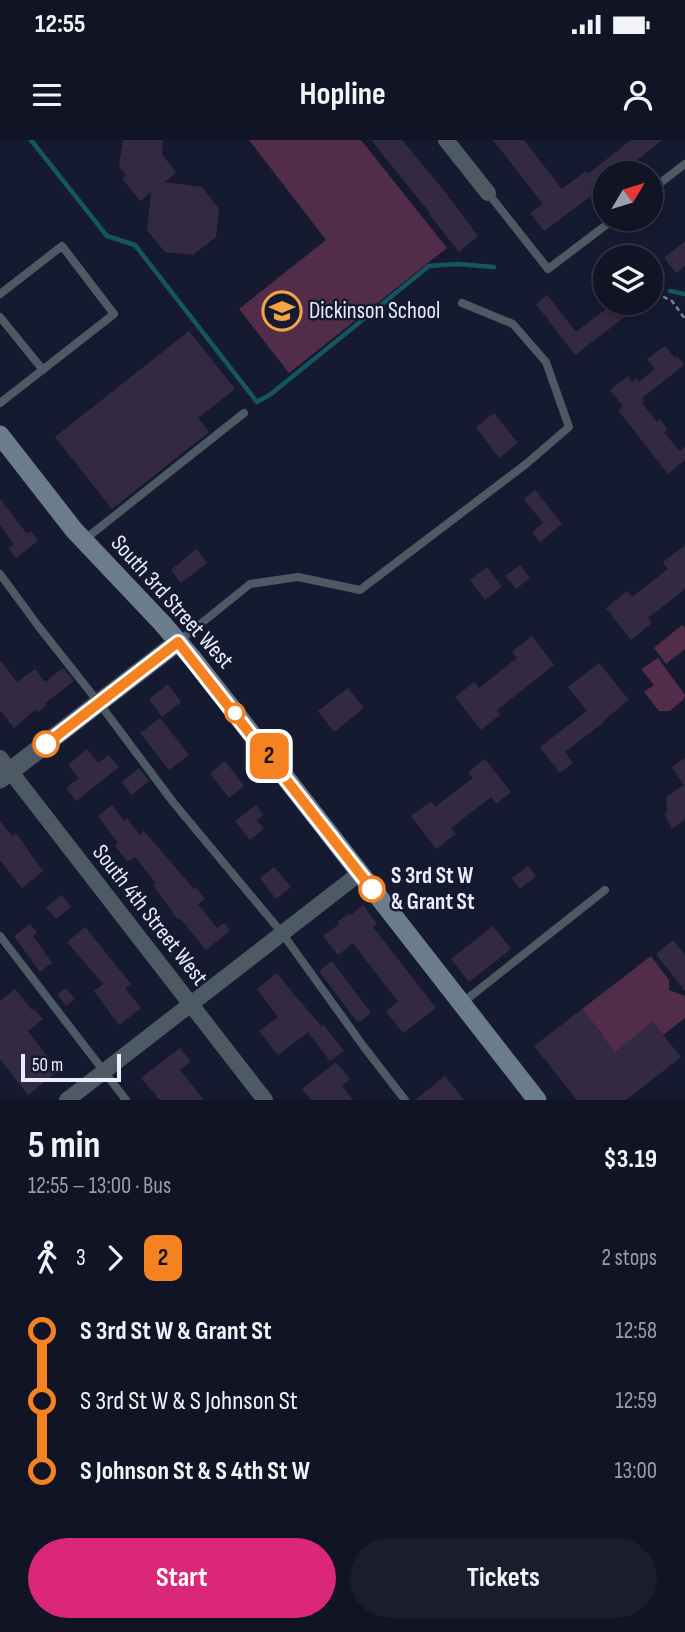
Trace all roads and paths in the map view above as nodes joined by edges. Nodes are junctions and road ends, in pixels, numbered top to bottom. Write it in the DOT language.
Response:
graph roads {
  1 [pos="446,140"];
  2 [pos="685,164"];
  3 [pos="663,181"];
  4 [pos="488,193"];
  5 [pos="598,231"];
  6 [pos="0,294"];
  7 [pos="663,296"];
  8 [pos="462,303"];
  9 [pos="0,317"];
  10 [pos="685,319"];
  11 [pos="43,370"];
  12 [pos="0,403"];
  13 [pos="244,413"];
  14 [pos="0,435"];
  15 [pos="84,540"];
  16 [pos="0,574"];
  17 [pos="178,642"];
  18 [pos="99,703"];
  19 [pos="3,769"];
  20 [pos="359,873"];
  21 [pos="604,890"];
  22 [pos="282,933"];
  23 [pos="0,936"];
  24 [pos="191,1003"];
  25 [pos="461,1003"];
  26 [pos="104,1071"];
  27 [pos="67,1100"];
  28 [pos="126,1100"];
  29 [pos="265,1100"];
  30 [pos="405,1100"];
  31 [pos="537,1100"];
  1 -- 4 [label="street"];
  2 -- 3 [label="lane"];
  4 -- 5 [label="lane"];
  6 -- 11 [label="lane"];
  7 -- 10 [label="path"];
  8 -- 17 [label="lane"];
  9 -- 11 [label="lane"];
  11 -- 12 [label="lane"];
  13 -- 15 [label="lane"];
  14 -- 15 [label="main road, South 3rd Street West"];
  15 -- 17 [label="main road, South 3rd Street West"];
  16 -- 18 [label="lane"];
  17 -- 18 [label="street"];
  17 -- 20 [label="main road, South 3rd Street West"];
  18 -- 19 [label="street"];
  18 -- 22 [label="lane"];
  19 -- 24 [label="street, South 4th Street West"];
  20 -- 22 [label="street"];
  20 -- 25 [label="main road, South 3rd Street West"];
  21 -- 25 [label="lane"];
  22 -- 24 [label="street"];
  22 -- 30 [label="lane"];
  23 -- 26 [label="lane"];
  24 -- 26 [label="street"];
  24 -- 29 [label="street, South 4th Street West"];
  25 -- 31 [label="main road, South 3rd Street West"];
  26 -- 27 [label="street"];
  26 -- 28 [label="lane"];
}
